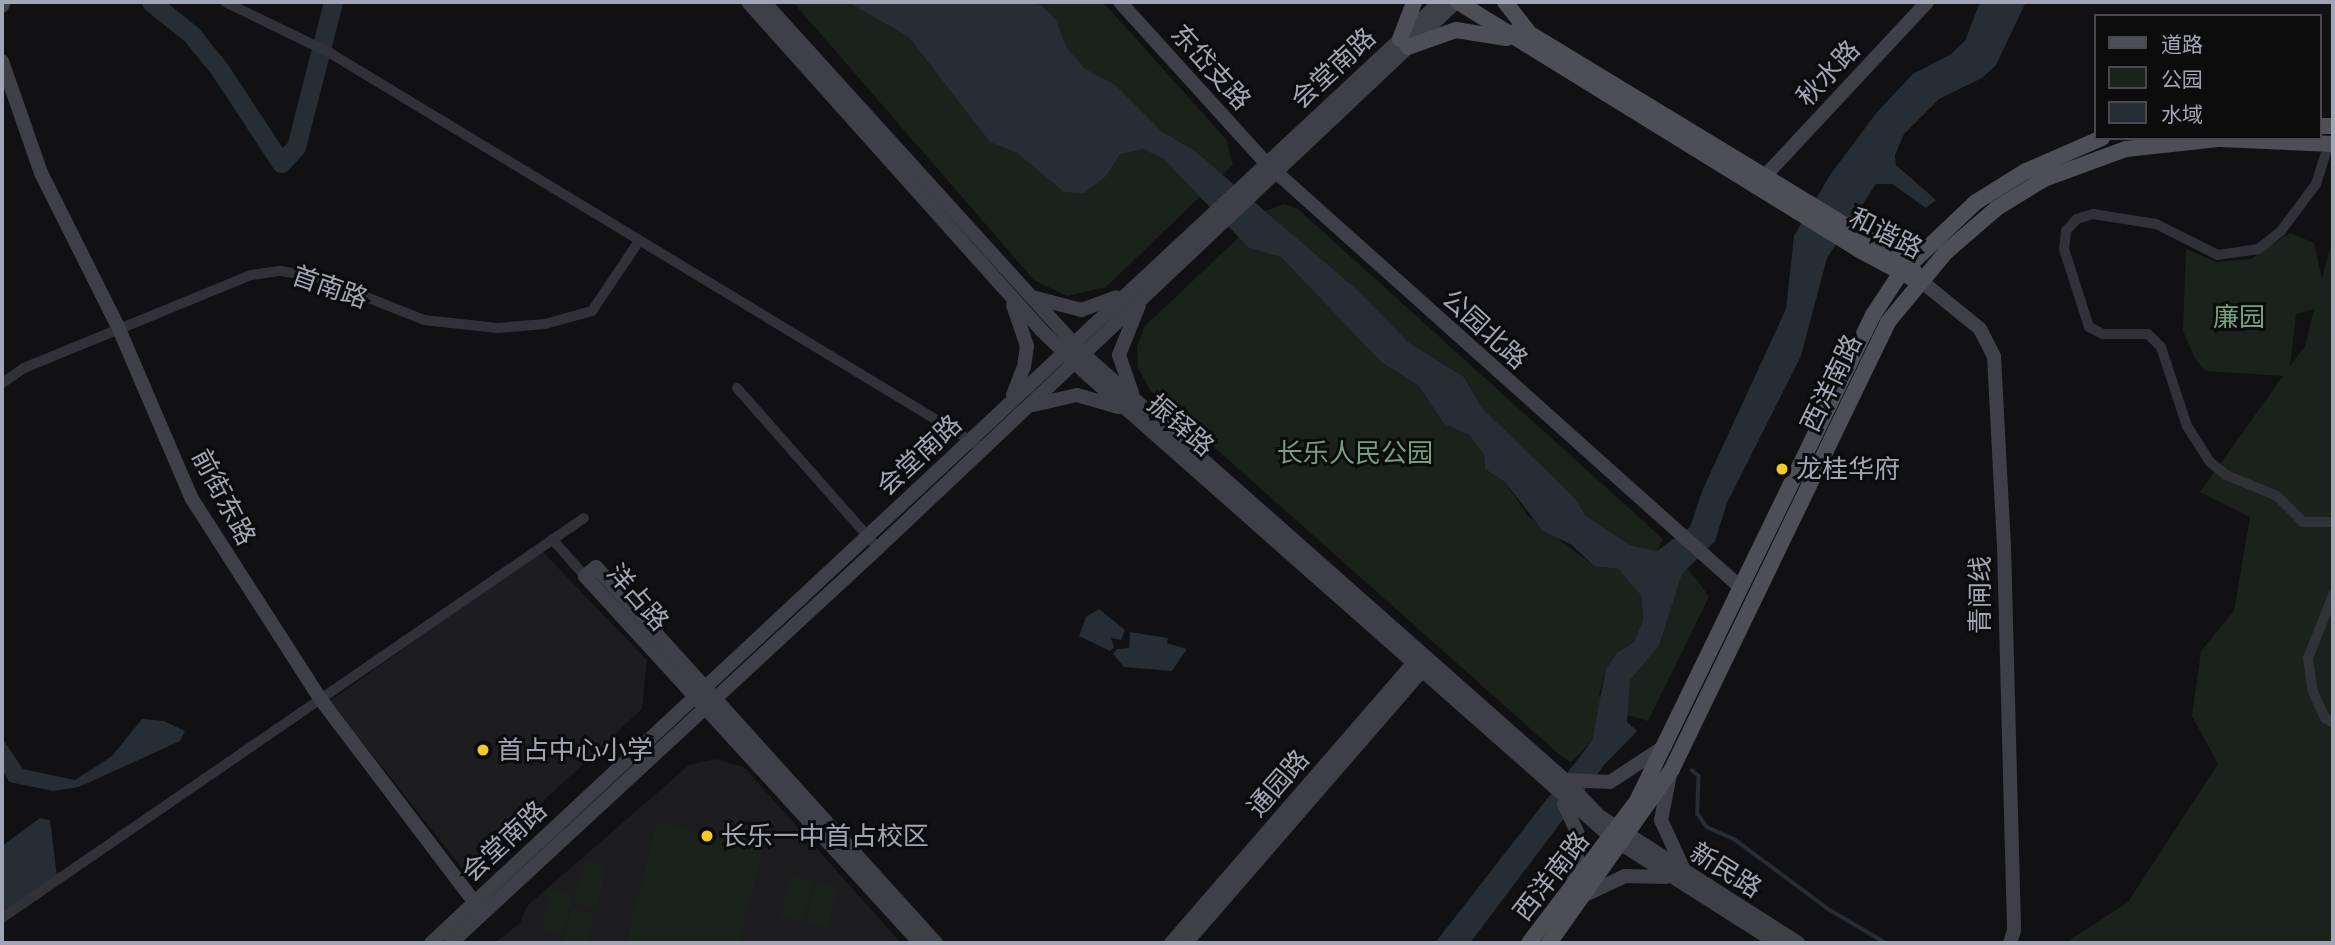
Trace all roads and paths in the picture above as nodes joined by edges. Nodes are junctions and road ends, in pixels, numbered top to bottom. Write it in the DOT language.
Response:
graph roads {
  1 [pos="225,2"];
  2 [pos="748,2"];
  3 [pos="764,2"];
  4 [pos="1120,2"];
  5 [pos="1414,2"];
  6 [pos="1440,2"];
  7 [pos="1457,2"];
  8 [pos="1478,2"];
  9 [pos="1505,2"];
  10 [pos="1927,2"];
  11 [pos="1404,43"];
  12 [pos="1534,43"];
  13 [pos="2,61"];
  14 [pos="2097,140"];
  15 [pos="2202,140"];
  16 [pos="2242,140"];
  17 [pos="2331,144"];
  18 [pos="1271,167"];
  19 [pos="1764,177"];
  20 [pos="1806,210"];
  21 [pos="639,241"];
  22 [pos="1905,270"];
  23 [pos="1920,280"];
  24 [pos="1017,282"];
  25 [pos="1002,286"];
  26 [pos="1143,287"];
  27 [pos="119,329"];
  28 [pos="1073,352"];
  29 [pos="2,383"];
  30 [pos="737,388"];
  31 [pos="1137,410"];
  32 [pos="1012,411"];
  33 [pos="977,444"];
  34 [pos="584,518"];
  35 [pos="2333,522"];
  36 [pos="868,535"];
  37 [pos="552,539"];
  38 [pos="878,548"];
  39 [pos="585,576"];
  40 [pos="1740,587"];
  41 [pos="2333,596"];
  42 [pos="1422,663"];
  43 [pos="704,697"];
  44 [pos="321,700"];
  45 [pos="2333,723"];
  46 [pos="1669,743"];
  47 [pos="1672,769"];
  48 [pos="1560,785"];
  49 [pos="1619,838"];
  50 [pos="1681,877"];
  51 [pos="1578,892"];
  52 [pos="479,907"];
  53 [pos="2,918"];
  54 [pos="431,943"];
  55 [pos="451,943"];
  56 [pos="920,943"];
  57 [pos="936,943"];
  58 [pos="1171,943"];
  59 [pos="1186,943"];
  60 [pos="1530,943"];
  61 [pos="1549,943"];
  62 [pos="1777,943"];
  63 [pos="1798,943"];
  64 [pos="2010,943"];
  1 -- 21 [label="street"];
  2 -- 25 [label="main road, 振铎路"];
  3 -- 24 [label="main road, 振铎路"];
  4 -- 18 [label="main road, 东岱支路"];
  5 -- 11 [label="main road"];
  6 -- 11 [label="main road, 会堂南路"];
  7 -- 11 [label="main road, 会堂南路"];
  7 -- 12 [label="main road, 和谐路"];
  8 -- 12 [label="main road, 和谐路"];
  9 -- 12 [label="main road"];
  10 -- 19 [label="main road, 秋水路"];
  11 -- 12 [label="main road"];
  11 -- 18 [label="main road, 会堂南路"];
  12 -- 19 [label="main road, 和谐路"];
  12 -- 20 [label="main road, 和谐路"];
  13 -- 27 [label="main road, 前街东路"];
  14 -- 22 [label="main road, 西洋南路"];
  15 -- 23 [label="main road, 西洋南路"];
  16 -- 17 [label="main road, 西洋南路"];
  17 -- 35 [label="street"];
  18 -- 26 [label="main road, 会堂南路"];
  18 -- 40 [label="main road, 公园北路"];
  19 -- 20 [label="main road, 和谐路"];
  20 -- 22 [label="main road, 和谐路"];
  21 -- 27 [label="street, 首南路"];
  21 -- 33 [label="street"];
  22 -- 23 [label="main road, 和谐路"];
  22 -- 40 [label="main road, 西洋南路"];
  23 -- 47 [label="main road, 西洋南路"];
  23 -- 64 [label="main road, 青闸线"];
  24 -- 26 [label="main road"];
  24 -- 28 [label="main road, 振铎路"];
  25 -- 28 [label="main road, 振铎路"];
  25 -- 32 [label="main road"];
  26 -- 28 [label="main road, 会堂南路"];
  26 -- 31 [label="main road"];
  27 -- 29 [label="street, 首南路"];
  27 -- 44 [label="main road, 前街东路"];
  28 -- 31 [label="main road, 振铎路"];
  28 -- 32 [label="main road, 会堂南路"];
  30 -- 36 [label="street"];
  31 -- 32 [label="main road"];
  31 -- 42 [label="main road, 振铎路"];
  32 -- 33 [label="main road, 会堂南路"];
  33 -- 36 [label="main road, 会堂南路"];
  33 -- 38 [label="main road, 会堂南路"];
  34 -- 37 [label="street"];
  36 -- 38 [label="street"];
  36 -- 43 [label="main road, 会堂南路"];
  37 -- 39 [label="street"];
  37 -- 44 [label="street"];
  38 -- 43 [label="main road, 会堂南路"];
  39 -- 43 [label="main road, 洋占路"];
  40 -- 46 [label="main road, 西洋南路"];
  41 -- 45 [label="street"];
  42 -- 48 [label="main road, 振铎路"];
  42 -- 58 [label="main road, 通园路"];
  42 -- 59 [label="main road, 通园路"];
  43 -- 52 [label="main road, 会堂南路"];
  43 -- 56 [label="main road, 洋占路"];
  43 -- 57 [label="main road, 洋占路"];
  44 -- 52 [label="main road, 前街东路"];
  44 -- 53 [label="street"];
  46 -- 48 [label="main road"];
  46 -- 49 [label="main road, 西洋南路"];
  47 -- 49 [label="main road, 西洋南路"];
  47 -- 50 [label="main road"];
  48 -- 49 [label="main road, 振铎路"];
  48 -- 51 [label="main road"];
  49 -- 50 [label="main road, 新民路"];
  49 -- 51 [label="main road, 西洋南路"];
  50 -- 51 [label="main road"];
  50 -- 62 [label="main road, 新民路"];
  50 -- 63 [label="main road, 新民路"];
  51 -- 60 [label="main road, 西洋南路"];
  51 -- 61 [label="main road, 西洋南路"];
  52 -- 54 [label="main road, 会堂南路"];
  52 -- 55 [label="main road, 会堂南路"];
}
